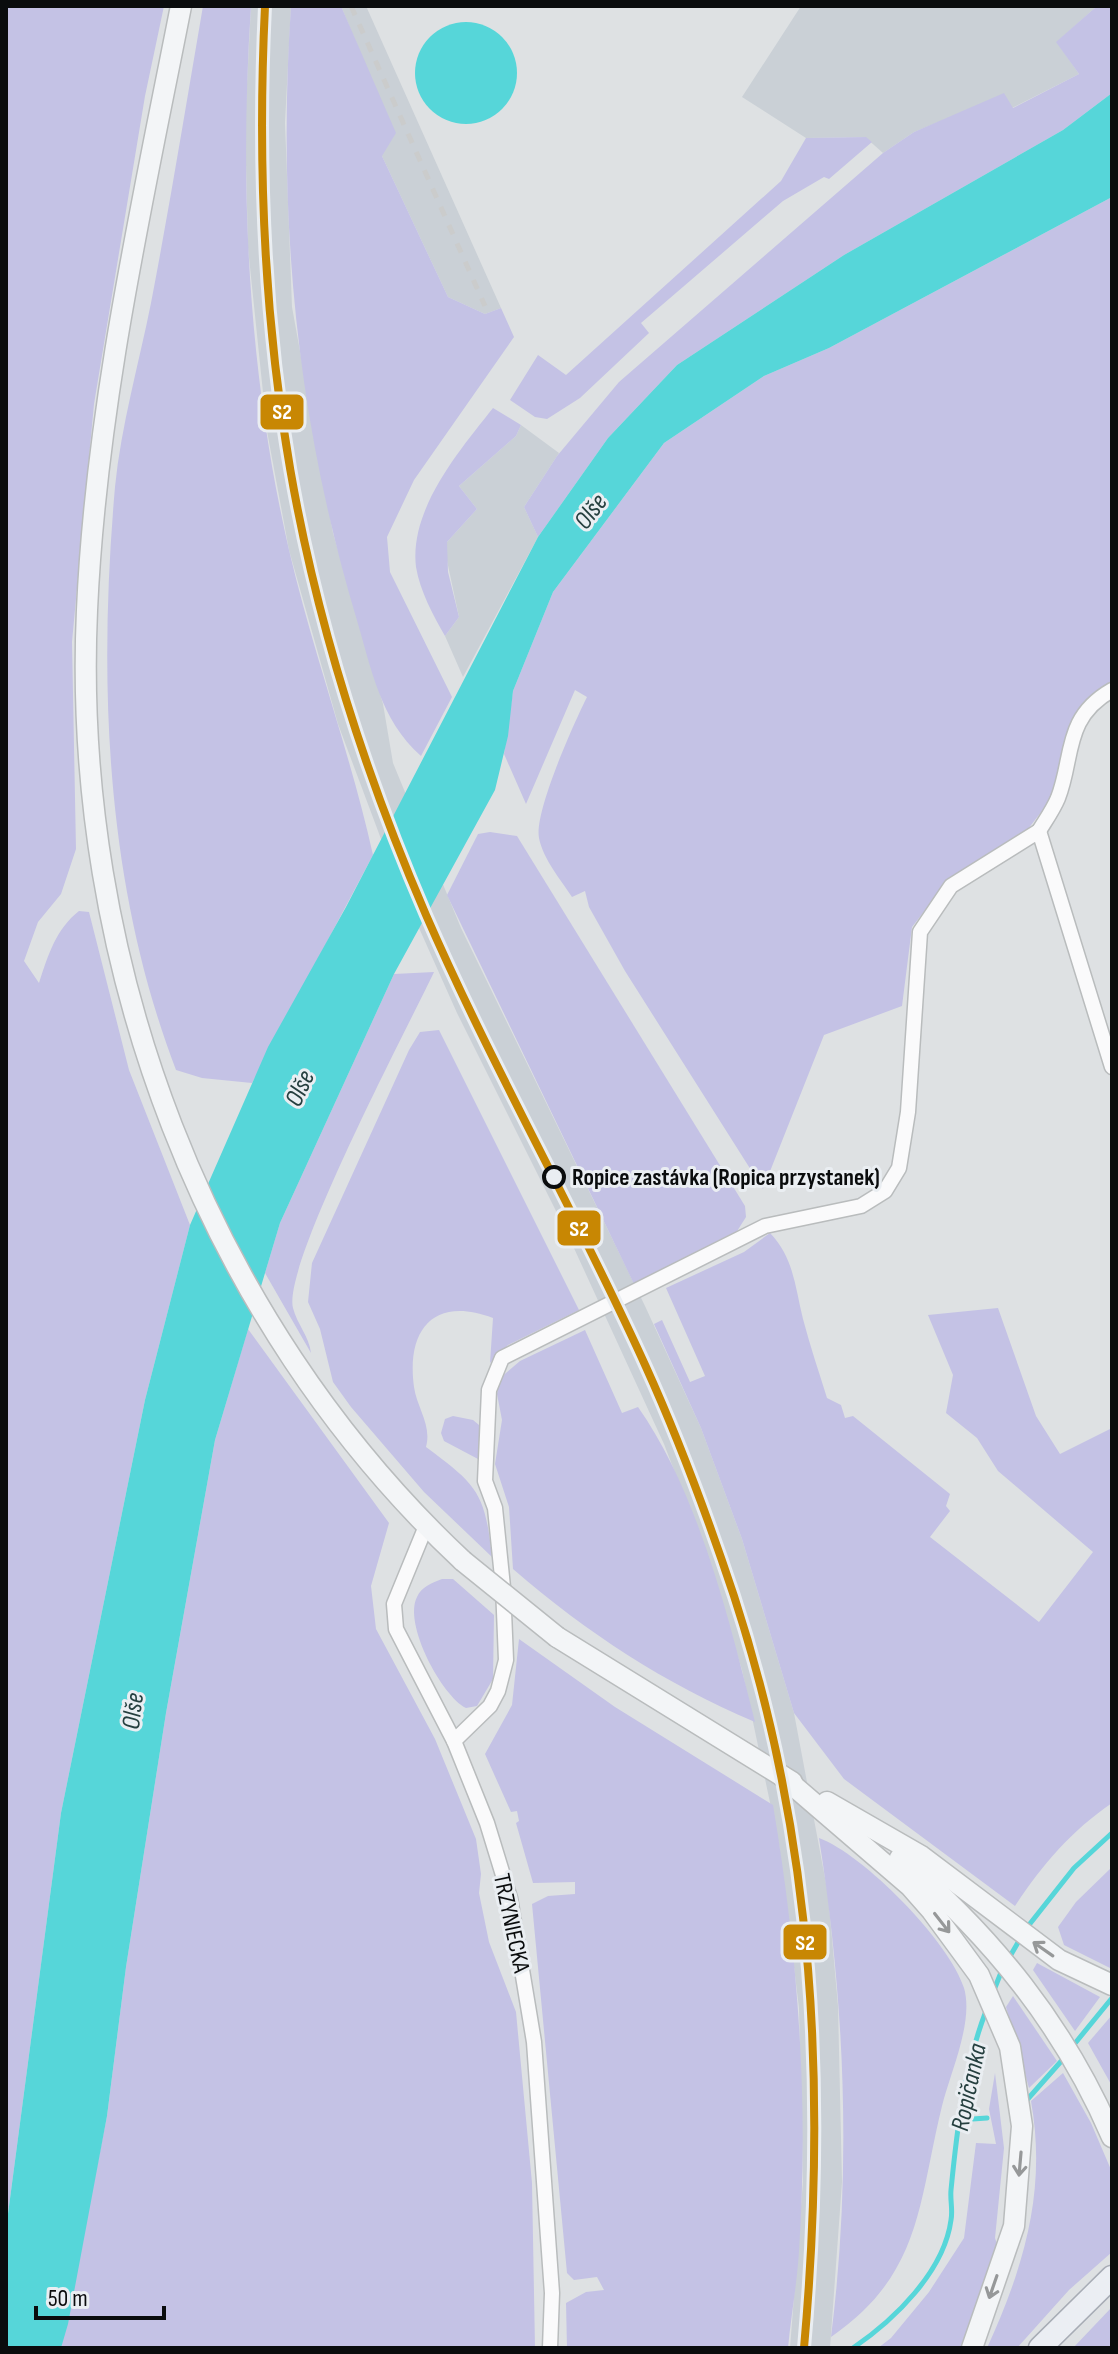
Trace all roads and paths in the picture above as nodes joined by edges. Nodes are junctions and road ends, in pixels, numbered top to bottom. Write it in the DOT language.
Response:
graph roads {
  1 [pos="181,6"];
  2 [pos="1112,690"];
  3 [pos="1039,831"];
  4 [pos="1112,1067"];
  5 [pos="426,1526"];
  6 [pos="454,1741"];
  7 [pos="782,1776"];
  8 [pos="1112,1985"];
  9 [pos="1112,2137"];
  10 [pos="1112,2277"];
  11 [pos="1088,2300"];
  12 [pos="550,2348"];
  13 [pos="972,2348"];
  14 [pos="1040,2348"];
  15 [pos="1055,2348"];
  1 -- 5 [label="main road"];
  2 -- 3 [label="street"];
  3 -- 4 [label="street"];
  3 -- 6 [label="street"];
  5 -- 6 [label="street, TRZYNIECKA"];
  5 -- 7 [label="main road, bridge"];
  6 -- 12 [label="street, TRZYNIECKA"];
  8 -- 7 [label="main road, one-way"];
  7 -- 9 [label="main road"];
  7 -- 13 [label="main road, one-way"];
  10 -- 11 [label="main road"];
  11 -- 14 [label="main road"];
  11 -- 15 [label="main road"];
}
